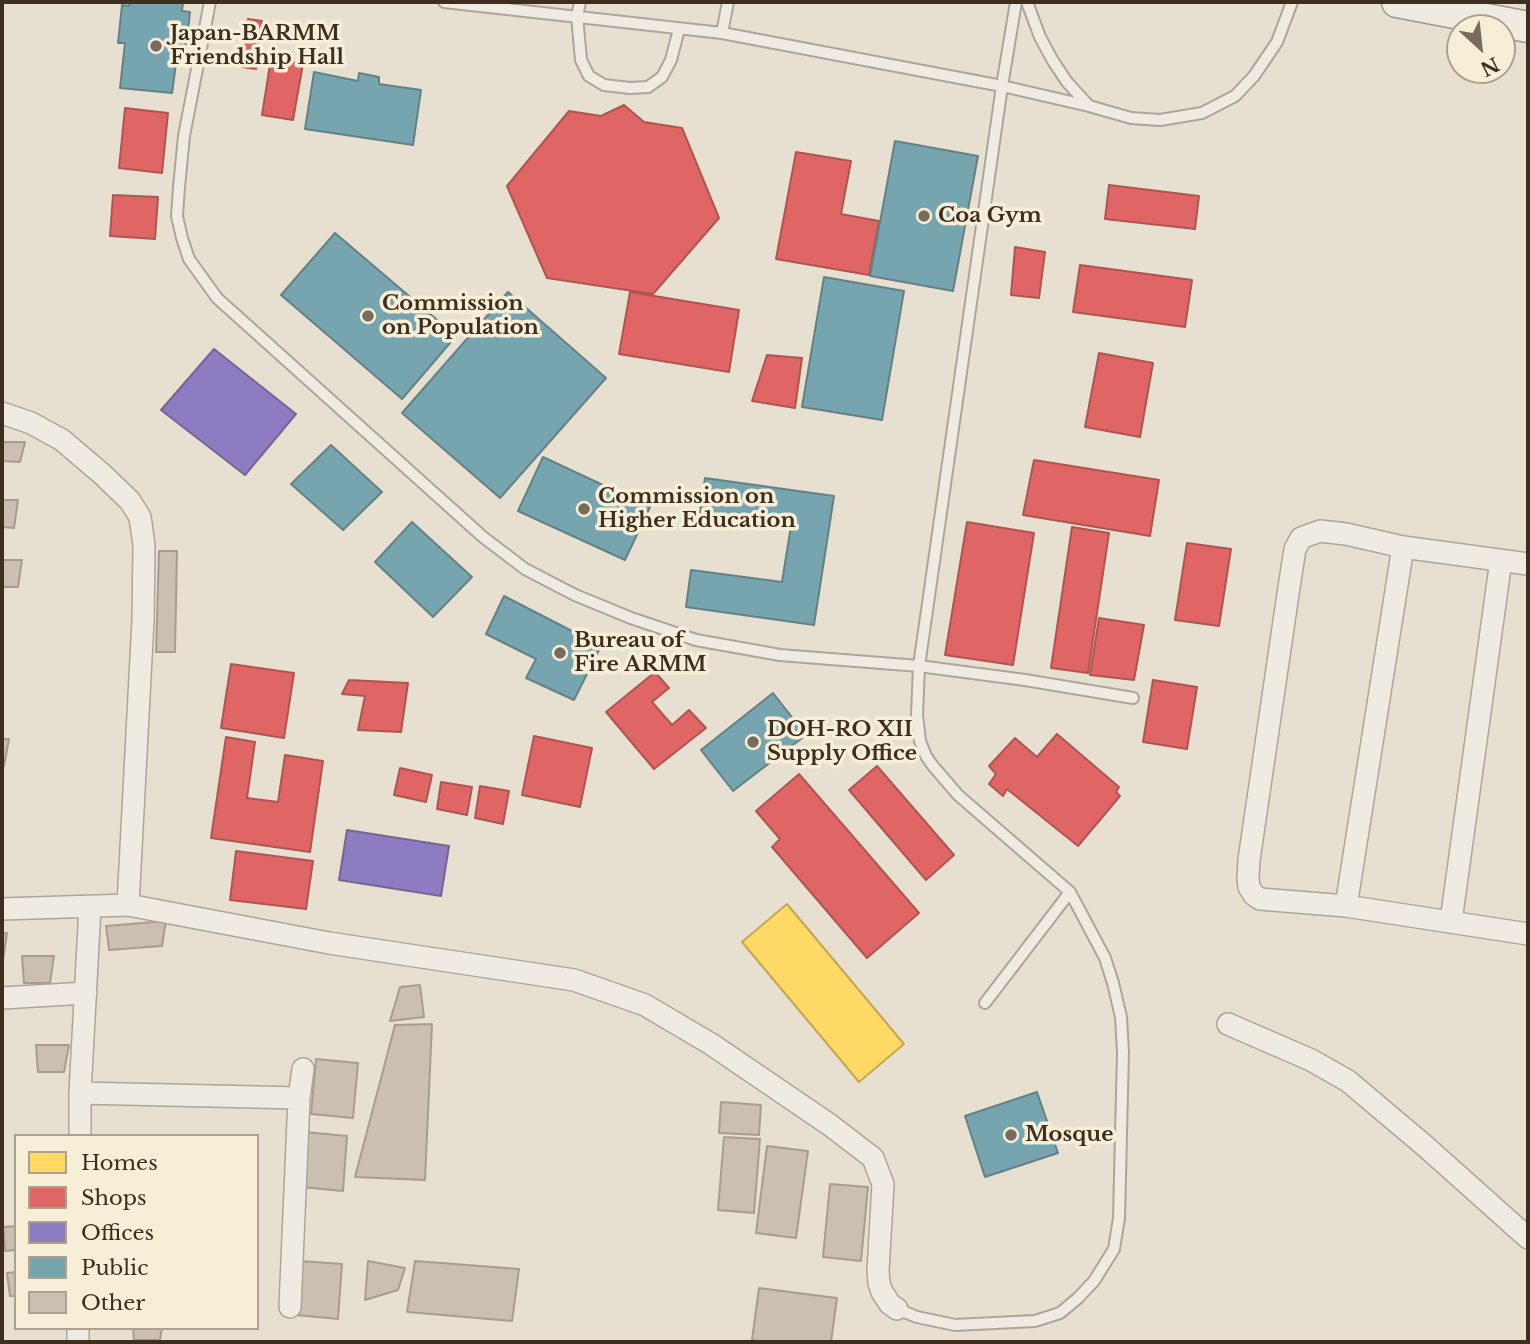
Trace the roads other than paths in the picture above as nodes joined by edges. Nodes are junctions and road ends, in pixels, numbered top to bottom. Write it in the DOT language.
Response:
graph roads {
  1 [pos="210,2"];
  2 [pos="444,2"];
  3 [pos="580,2"];
  4 [pos="728,2"];
  5 [pos="1016,2"];
  6 [pos="1027,2"];
  7 [pos="1292,2"];
  8 [pos="1397,2"];
  9 [pos="577,16"];
  10 [pos="1528,27"];
  11 [pos="679,29"];
  12 [pos="722,33"];
  13 [pos="1002,86"];
  14 [pos="1089,106"];
  15 [pos="2,413"];
  16 [pos="1403,547"];
  17 [pos="1502,560"];
  18 [pos="1528,564"];
  19 [pos="919,666"];
  20 [pos="1133,698"];
  21 [pos="1070,892"];
  22 [pos="128,905"];
  23 [pos="90,906"];
  24 [pos="1346,906"];
  25 [pos="2,909"];
  26 [pos="1451,921"];
  27 [pos="1528,934"];
  28 [pos="86,993"];
  29 [pos="2,998"];
  30 [pos="985,1003"];
  31 [pos="1228,1024"];
  32 [pos="303,1069"];
  33 [pos="80,1093"];
  34 [pos="299,1098"];
  35 [pos="80,1134"];
  36 [pos="1528,1238"];
  37 [pos="290,1307"];
  38 [pos="897,1309"];
  1 -- 19 [label="lane"];
  2 -- 9 [label="lane"];
  3 -- 9 [label="lane"];
  4 -- 12 [label="lane"];
  5 -- 13 [label="lane"];
  6 -- 14 [label="lane"];
  7 -- 14 [label="lane"];
  8 -- 10 [label="street"];
  9 -- 11 [label="lane"];
  9 -- 11 [label="lane"];
  11 -- 12 [label="lane"];
  12 -- 13 [label="lane"];
  13 -- 14 [label="lane"];
  13 -- 19 [label="lane"];
  15 -- 22 [label="street"];
  16 -- 17 [label="street"];
  16 -- 24 [label="street"];
  16 -- 24 [label="street"];
  17 -- 18 [label="street"];
  17 -- 26 [label="street"];
  19 -- 20 [label="lane"];
  19 -- 21 [label="lane"];
  21 -- 30 [label="lane"];
  21 -- 38 [label="lane"];
  22 -- 23 [label="street"];
  22 -- 38 [label="street"];
  23 -- 25 [label="street"];
  23 -- 28 [label="street"];
  24 -- 26 [label="street"];
  26 -- 27 [label="street"];
  28 -- 29 [label="street"];
  28 -- 33 [label="street"];
  31 -- 36 [label="street"];
  32 -- 34 [label="street"];
  33 -- 34 [label="street"];
  33 -- 35 [label="street"];
  34 -- 37 [label="street"];
}
